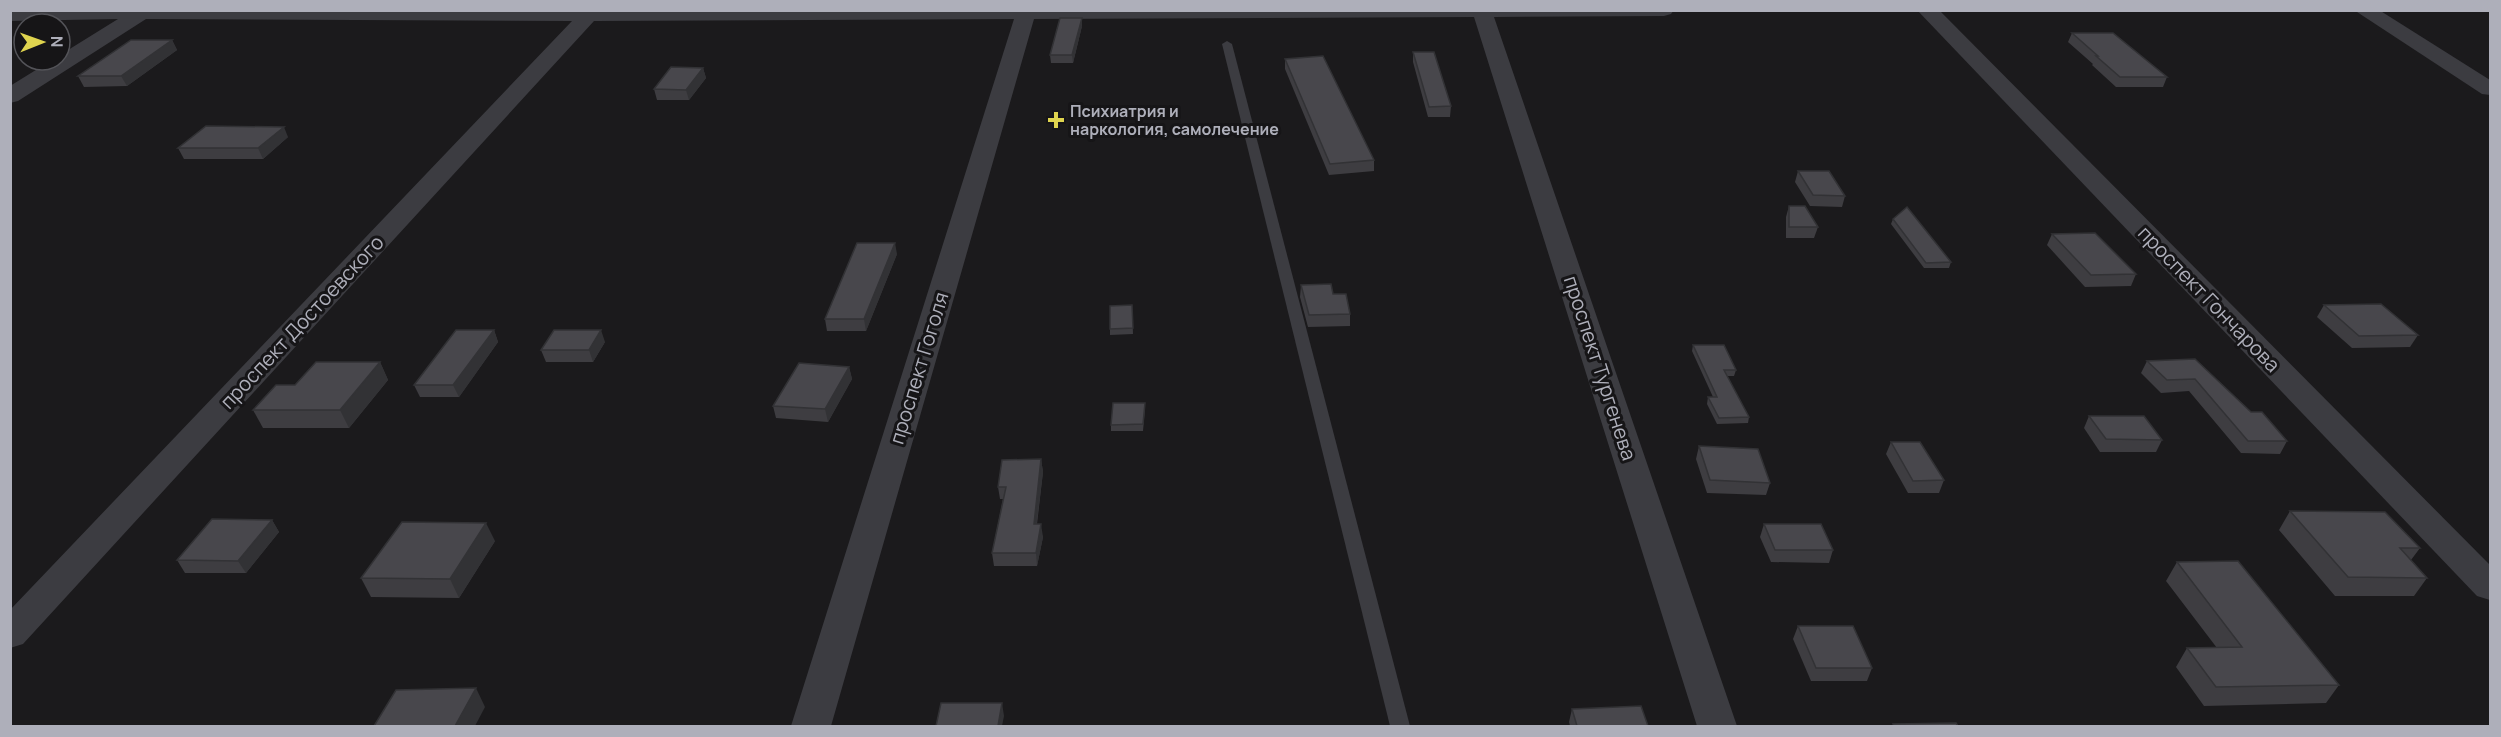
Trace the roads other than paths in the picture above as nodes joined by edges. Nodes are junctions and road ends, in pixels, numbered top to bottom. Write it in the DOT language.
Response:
graph roads {
  1 [pos="1664,10"];
  2 [pos="1927,10"];
  3 [pos="2364,10"];
  4 [pos="1482,11"];
  5 [pos="143,12"];
  6 [pos="1027,12"];
  7 [pos="591,13"];
  8 [pos="10,15"];
  9 [pos="1227,44"];
  10 [pos="2490,88"];
  11 [pos="10,96"];
  12 [pos="2490,587"];
  13 [pos="10,634"];
  14 [pos="811,726"];
  15 [pos="1400,726"];
  16 [pos="1718,726"];
  1 -- 4 [label="street"];
  2 -- 12 [label="street, проспект Гончарова"];
  3 -- 10 [label="street"];
  4 -- 6 [label="street"];
  4 -- 16 [label="street, проспект Тургенева"];
  5 -- 7 [label="street"];
  5 -- 8 [label="street"];
  5 -- 11 [label="street"];
  6 -- 7 [label="street"];
  6 -- 14 [label="street, проспект Гоголя"];
  7 -- 13 [label="street, проспект Достоевского"];
  9 -- 15 [label="lane"];
}
